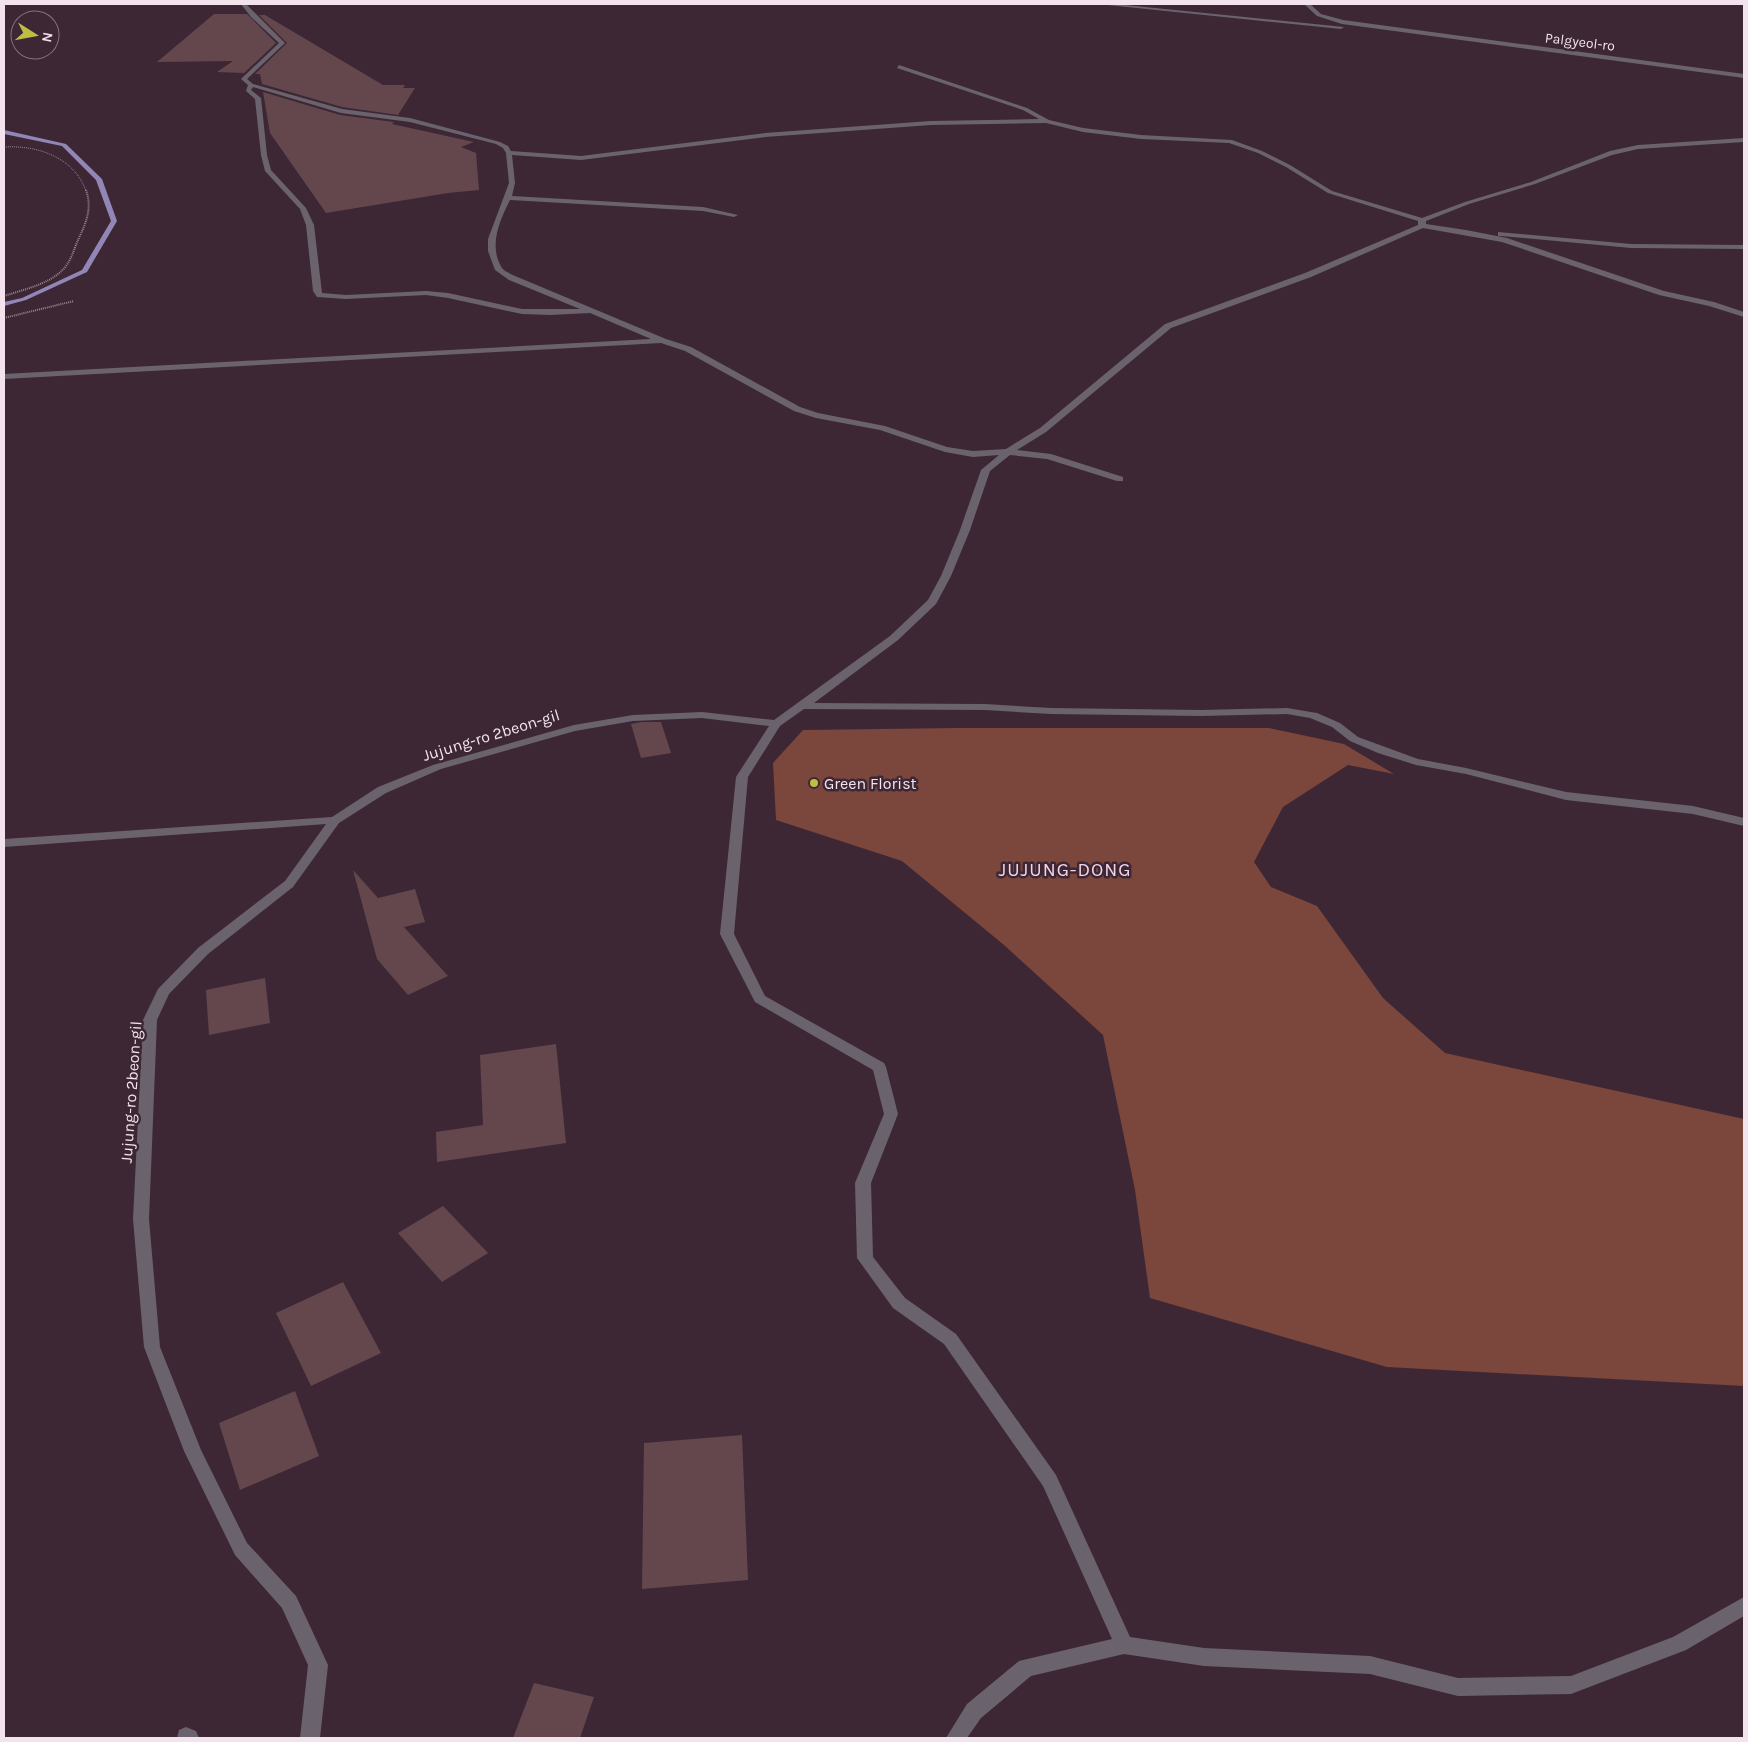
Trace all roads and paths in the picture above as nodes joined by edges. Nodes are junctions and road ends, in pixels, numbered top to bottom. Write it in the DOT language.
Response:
graph roads {
  1 [pos="244,4"];
  2 [pos="1101,4"];
  3 [pos="1307,4"];
  4 [pos="1413,33"];
  5 [pos="899,67"];
  6 [pos="1744,76"];
  7 [pos="251,85"];
  8 [pos="1047,121"];
  9 [pos="1744,140"];
  10 [pos="4,147"];
  11 [pos="509,153"];
  12 [pos="508,198"];
  13 [pos="734,215"];
  14 [pos="1422,223"];
  15 [pos="1466,232"];
  16 [pos="1744,247"];
  17 [pos="4,296"];
  18 [pos="74,301"];
  19 [pos="590,311"];
  20 [pos="1744,315"];
  21 [pos="4,318"];
  22 [pos="663,341"];
  23 [pos="4,377"];
  24 [pos="1008,452"];
  25 [pos="1120,479"];
  26 [pos="801,706"];
  27 [pos="776,724"];
  28 [pos="335,820"];
  29 [pos="1744,822"];
  30 [pos="4,843"];
  31 [pos="1744,1606"];
  32 [pos="1124,1645"];
  33 [pos="310,1738"];
  34 [pos="956,1738"];
  1 -- 7 [label="street"];
  2 -- 4 [label="street"];
  3 -- 4 [label="street"];
  4 -- 6 [label="street, Palgyeol-ro"];
  5 -- 8 [label="street"];
  7 -- 11 [label="street"];
  7 -- 19 [label="street"];
  8 -- 11 [label="street"];
  8 -- 14 [label="street"];
  9 -- 14 [label="street"];
  10 -- 17 [label="path"];
  11 -- 12 [label="street"];
  12 -- 13 [label="street"];
  12 -- 19 [label="street"];
  14 -- 15 [label="street"];
  14 -- 24 [label="street"];
  15 -- 16 [label="street"];
  15 -- 20 [label="street"];
  18 -- 21 [label="path"];
  19 -- 22 [label="street"];
  22 -- 23 [label="street"];
  22 -- 24 [label="street"];
  24 -- 25 [label="street"];
  24 -- 26 [label="street"];
  26 -- 27 [label="street"];
  26 -- 29 [label="street"];
  27 -- 28 [label="street, Jujung-ro 2beon-gil"];
  27 -- 32 [label="street"];
  28 -- 30 [label="street"];
  28 -- 33 [label="street, Jujung-ro 2beon-gil"];
  31 -- 32 [label="street"];
  32 -- 34 [label="street"];
}
